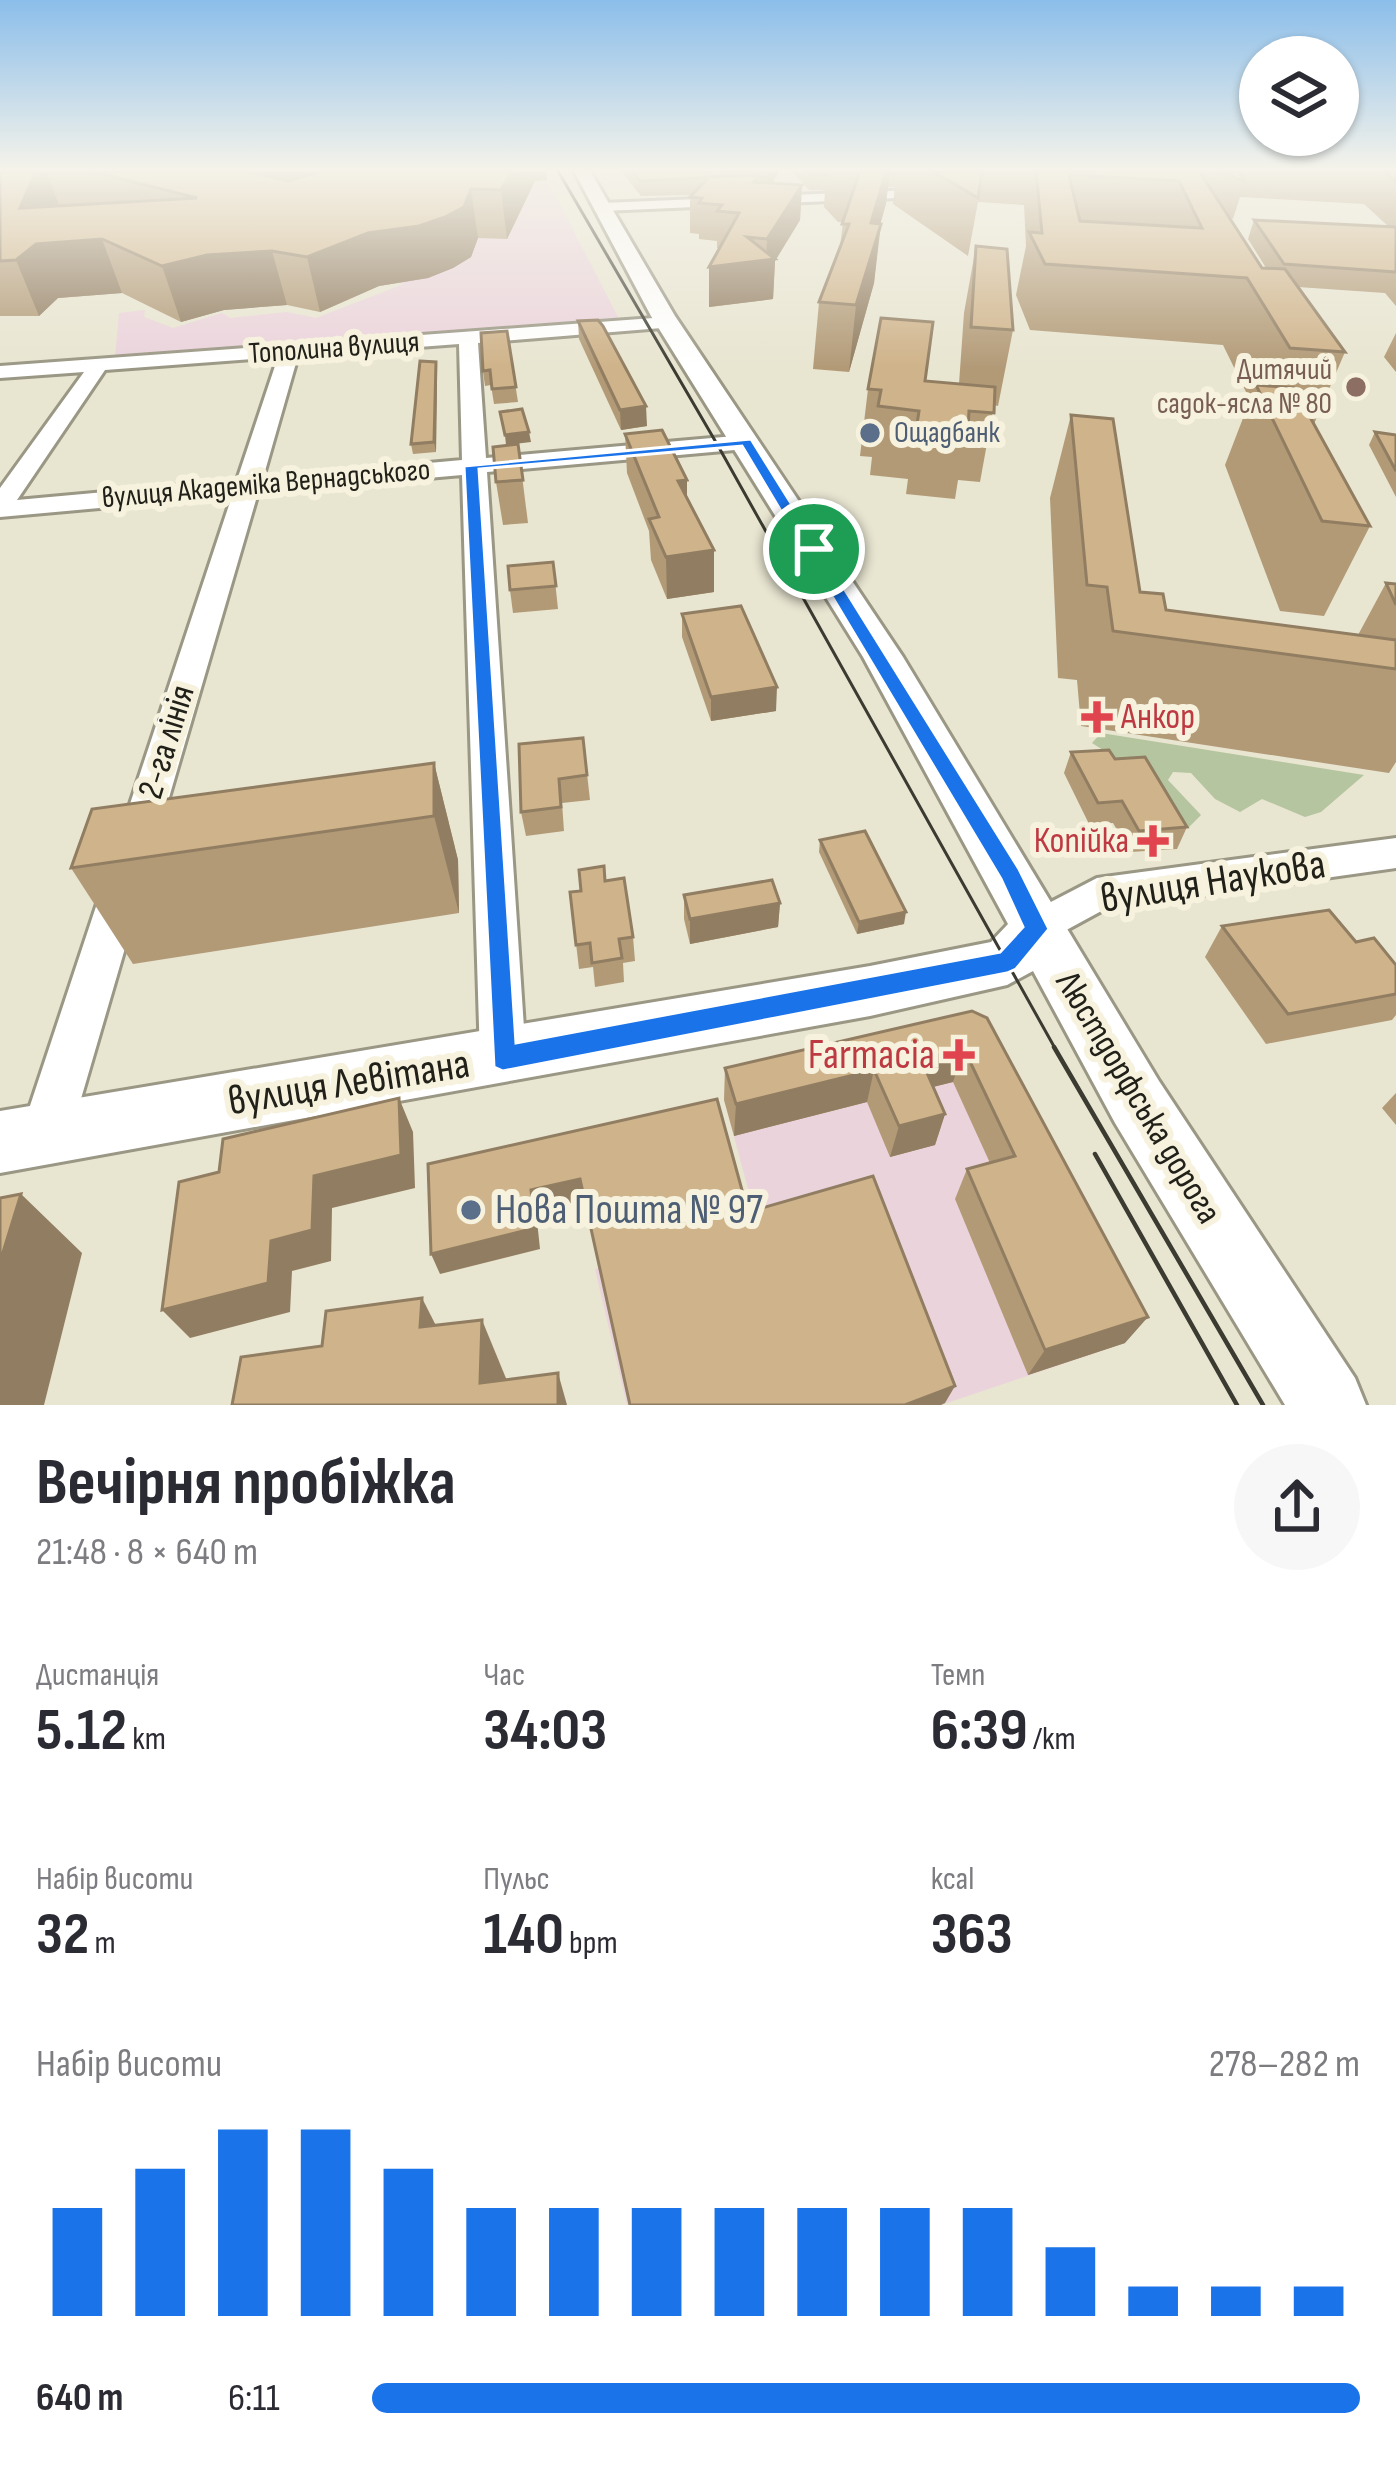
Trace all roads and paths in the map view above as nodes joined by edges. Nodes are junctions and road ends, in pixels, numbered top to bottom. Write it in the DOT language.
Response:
graph roads {
  1 [pos="620,237"];
  2 [pos="668,323"];
  3 [pos="468,339"];
  4 [pos="290,351"];
  5 [pos="99,365"];
  6 [pos="0,372"];
  7 [pos="746,442"];
  8 [pos="471,466"];
  9 [pos="247,485"];
  10 [pos="0,507"];
  11 [pos="1396,853"];
  12 [pos="1036,929"];
  13 [pos="503,1058"];
  14 [pos="23,1138"];
  15 [pos="1328,1405"];
  1 -- 2 [label="main road, Люстдорфська дорога"];
  2 -- 3 [label="street, Тополина вулиця"];
  2 -- 7 [label="main road, Люстдорфська дорога"];
  3 -- 4 [label="street, Тополина вулиця"];
  3 -- 8 [label="street"];
  4 -- 5 [label="street, Тополина вулиця"];
  4 -- 9 [label="street, 2-га лінія"];
  5 -- 6 [label="street, Тополина вулиця"];
  5 -- 10 [label="street"];
  7 -- 8 [label="street, вулиця Академіка Вернадського"];
  7 -- 12 [label="main road, Люстдорфська дорога"];
  8 -- 9 [label="street, вулиця Академіка Вернадського"];
  8 -- 13 [label="street"];
  9 -- 10 [label="street, вулиця Академіка Вернадського"];
  9 -- 14 [label="street, 2-га лінія"];
  11 -- 12 [label="street, вулиця Наукова"];
  12 -- 13 [label="main road, вулиця Левітана"];
  12 -- 15 [label="main road, Люстдорфська дорога"];
  13 -- 14 [label="main road, вулиця Левітана"];
}
